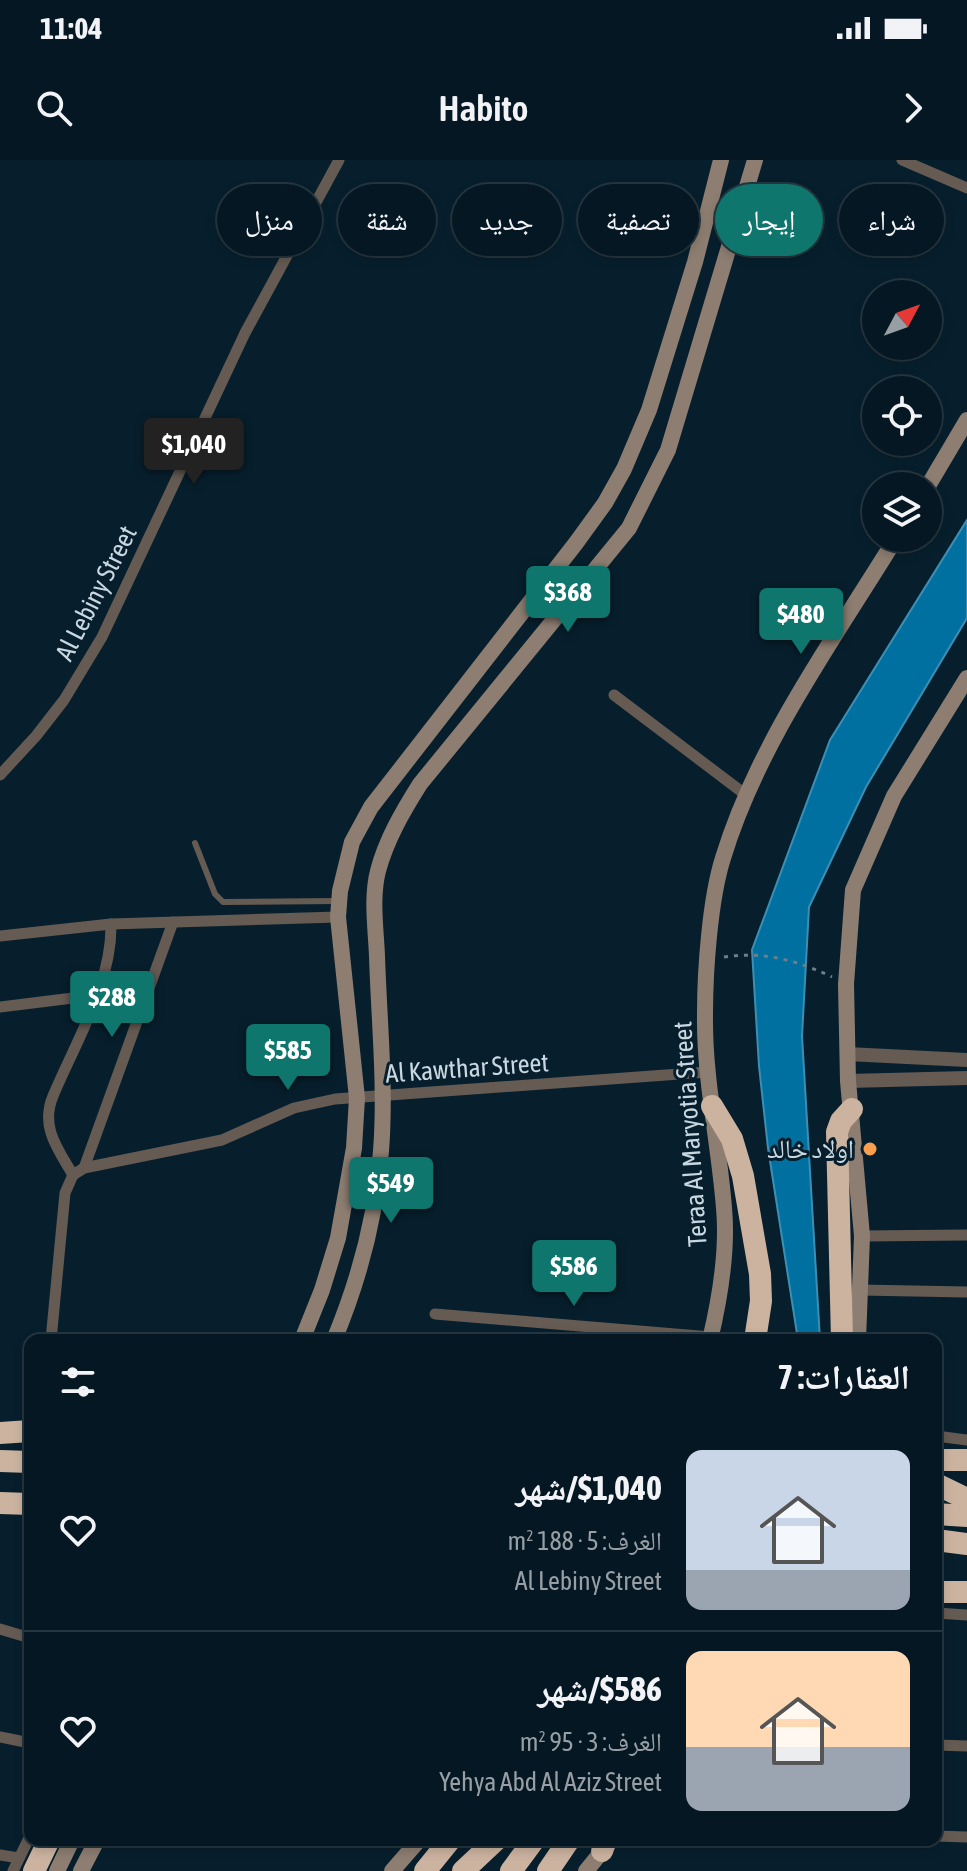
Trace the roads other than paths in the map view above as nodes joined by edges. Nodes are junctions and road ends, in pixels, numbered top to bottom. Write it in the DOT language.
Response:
graph roads {
  1 [pos="339,160"];
  2 [pos="721,160"];
  3 [pos="755,160"];
  4 [pos="902,160"];
  5 [pos="967,188"];
  6 [pos="967,420"];
  7 [pos="936,472"];
  8 [pos="887,552"];
  9 [pos="967,678"];
  10 [pos="614,695"];
  11 [pos="0,775"];
  12 [pos="746,795"];
  13 [pos="195,843"];
  14 [pos="339,909"];
  15 [pos="173,922"];
  16 [pos="111,924"];
  17 [pos="0,936"];
  18 [pos="97,995"];
  19 [pos="0,1007"];
  20 [pos="847,1054"];
  21 [pos="967,1060"];
  22 [pos="707,1072"];
  23 [pos="967,1078"];
  24 [pos="848,1081"];
  25 [pos="382,1097"];
  26 [pos="357,1098"];
  27 [pos="712,1106"];
  28 [pos="852,1109"];
  29 [pos="354,1148"];
  30 [pos="381,1151"];
  31 [pos="84,1168"];
  32 [pos="73,1175"];
  33 [pos="967,1235"];
  34 [pos="862,1236"];
  35 [pos="860,1290"];
  36 [pos="967,1292"];
  37 [pos="435,1314"];
  38 [pos="52,1334"];
  39 [pos="304,1334"];
  40 [pos="336,1334"];
  41 [pos="664,1334"];
  42 [pos="711,1334"];
  43 [pos="756,1334"];
  44 [pos="842,1334"];
  45 [pos="858,1334"];
  46 [pos="24,1431"];
  47 [pos="0,1433"];
  48 [pos="942,1438"];
  49 [pos="965,1444"];
  50 [pos="942,1457"];
  51 [pos="0,1461"];
  52 [pos="24,1462"];
  53 [pos="942,1487"];
  54 [pos="967,1499"];
  55 [pos="942,1514"];
  56 [pos="967,1516"];
  57 [pos="942,1541"];
  58 [pos="967,1544"];
  59 [pos="967,1554"];
  60 [pos="942,1556"];
  61 [pos="942,1592"];
  62 [pos="967,1592"];
  63 [pos="942,1613"];
  64 [pos="967,1615"];
  65 [pos="0,1629"];
  66 [pos="24,1636"];
  67 [pos="0,1737"];
  68 [pos="24,1742"];
  69 [pos="942,1745"];
  70 [pos="967,1746"];
  71 [pos="942,1836"];
  72 [pos="967,1837"];
  73 [pos="43,1846"];
  74 [pos="69,1846"];
  75 [pos="94,1846"];
  76 [pos="414,1846"];
  77 [pos="445,1846"];
  78 [pos="490,1846"];
  79 [pos="530,1846"];
  80 [pos="565,1846"];
  81 [pos="605,1846"];
  82 [pos="0,1855"];
  83 [pos="26,1864"];
  84 [pos="13,1871"];
  85 [pos="57,1871"];
  86 [pos="81,1871"];
  87 [pos="392,1871"];
  88 [pos="425,1871"];
  89 [pos="463,1871"];
  90 [pos="511,1871"];
  91 [pos="548,1871"];
  92 [pos="586,1871"];
  1 -- 11 [label="street, Al Lebiny Street"];
  2 -- 14 [label="main road"];
  3 -- 25 [label="main road"];
  4 -- 5 [label="street"];
  6 -- 7 [label="main road"];
  8 -- 12 [label="main road, Teraa Al Maryotia Street"];
  9 -- 20 [label="main road"];
  10 -- 12 [label="street"];
  12 -- 22 [label="main road, Teraa Al Maryotia Street"];
  13 -- 14 [label="lane"];
  14 -- 15 [label="street"];
  14 -- 26 [label="main road"];
  15 -- 16 [label="street"];
  15 -- 31 [label="street"];
  16 -- 17 [label="street"];
  16 -- 18 [label="street"];
  18 -- 19 [label="street"];
  18 -- 32 [label="street"];
  20 -- 21 [label="street"];
  20 -- 24 [label="main road"];
  22 -- 25 [label="street, Al Kawthar Street"];
  22 -- 27 [label="main road, Teraa Al Maryotia Street"];
  23 -- 24 [label="street"];
  24 -- 28 [label="main road"];
  25 -- 26 [label="street, Al Kawthar Street"];
  25 -- 30 [label="main road"];
  26 -- 29 [label="main road"];
  26 -- 31 [label="street, Al Kawthar Street"];
  27 -- 42 [label="main road, Teraa Al Maryotia Street"];
  27 -- 43 [label="highway"];
  28 -- 34 [label="main road"];
  28 -- 44 [label="highway"];
  29 -- 30 [label="main road"];
  29 -- 39 [label="main road"];
  30 -- 40 [label="main road"];
  31 -- 32 [label="street, Al Kawthar Street"];
  32 -- 38 [label="street"];
  33 -- 34 [label="street"];
  34 -- 35 [label="main road"];
  35 -- 36 [label="street"];
  35 -- 45 [label="main road"];
  37 -- 41 [label="street"];
  46 -- 47 [label="highway"];
  48 -- 49 [label="street"];
  49 -- 50 [label="highway"];
  51 -- 52 [label="highway"];
  53 -- 54 [label="highway"];
  55 -- 56 [label="highway"];
  57 -- 58 [label="highway"];
  59 -- 60 [label="highway"];
  61 -- 62 [label="highway"];
  63 -- 64 [label="street"];
  65 -- 66 [label="street"];
  67 -- 68 [label="street"];
  69 -- 70 [label="street"];
  71 -- 72 [label="street"];
  73 -- 83 [label="highway"];
  74 -- 85 [label="main road"];
  75 -- 86 [label="main road"];
  76 -- 87 [label="main road"];
  77 -- 88 [label="highway"];
  78 -- 89 [label="highway"];
  79 -- 90 [label="highway"];
  80 -- 91 [label="highway"];
  81 -- 92 [label="main road"];
  82 -- 83 [label="street"];
  83 -- 84 [label="street"];
}
